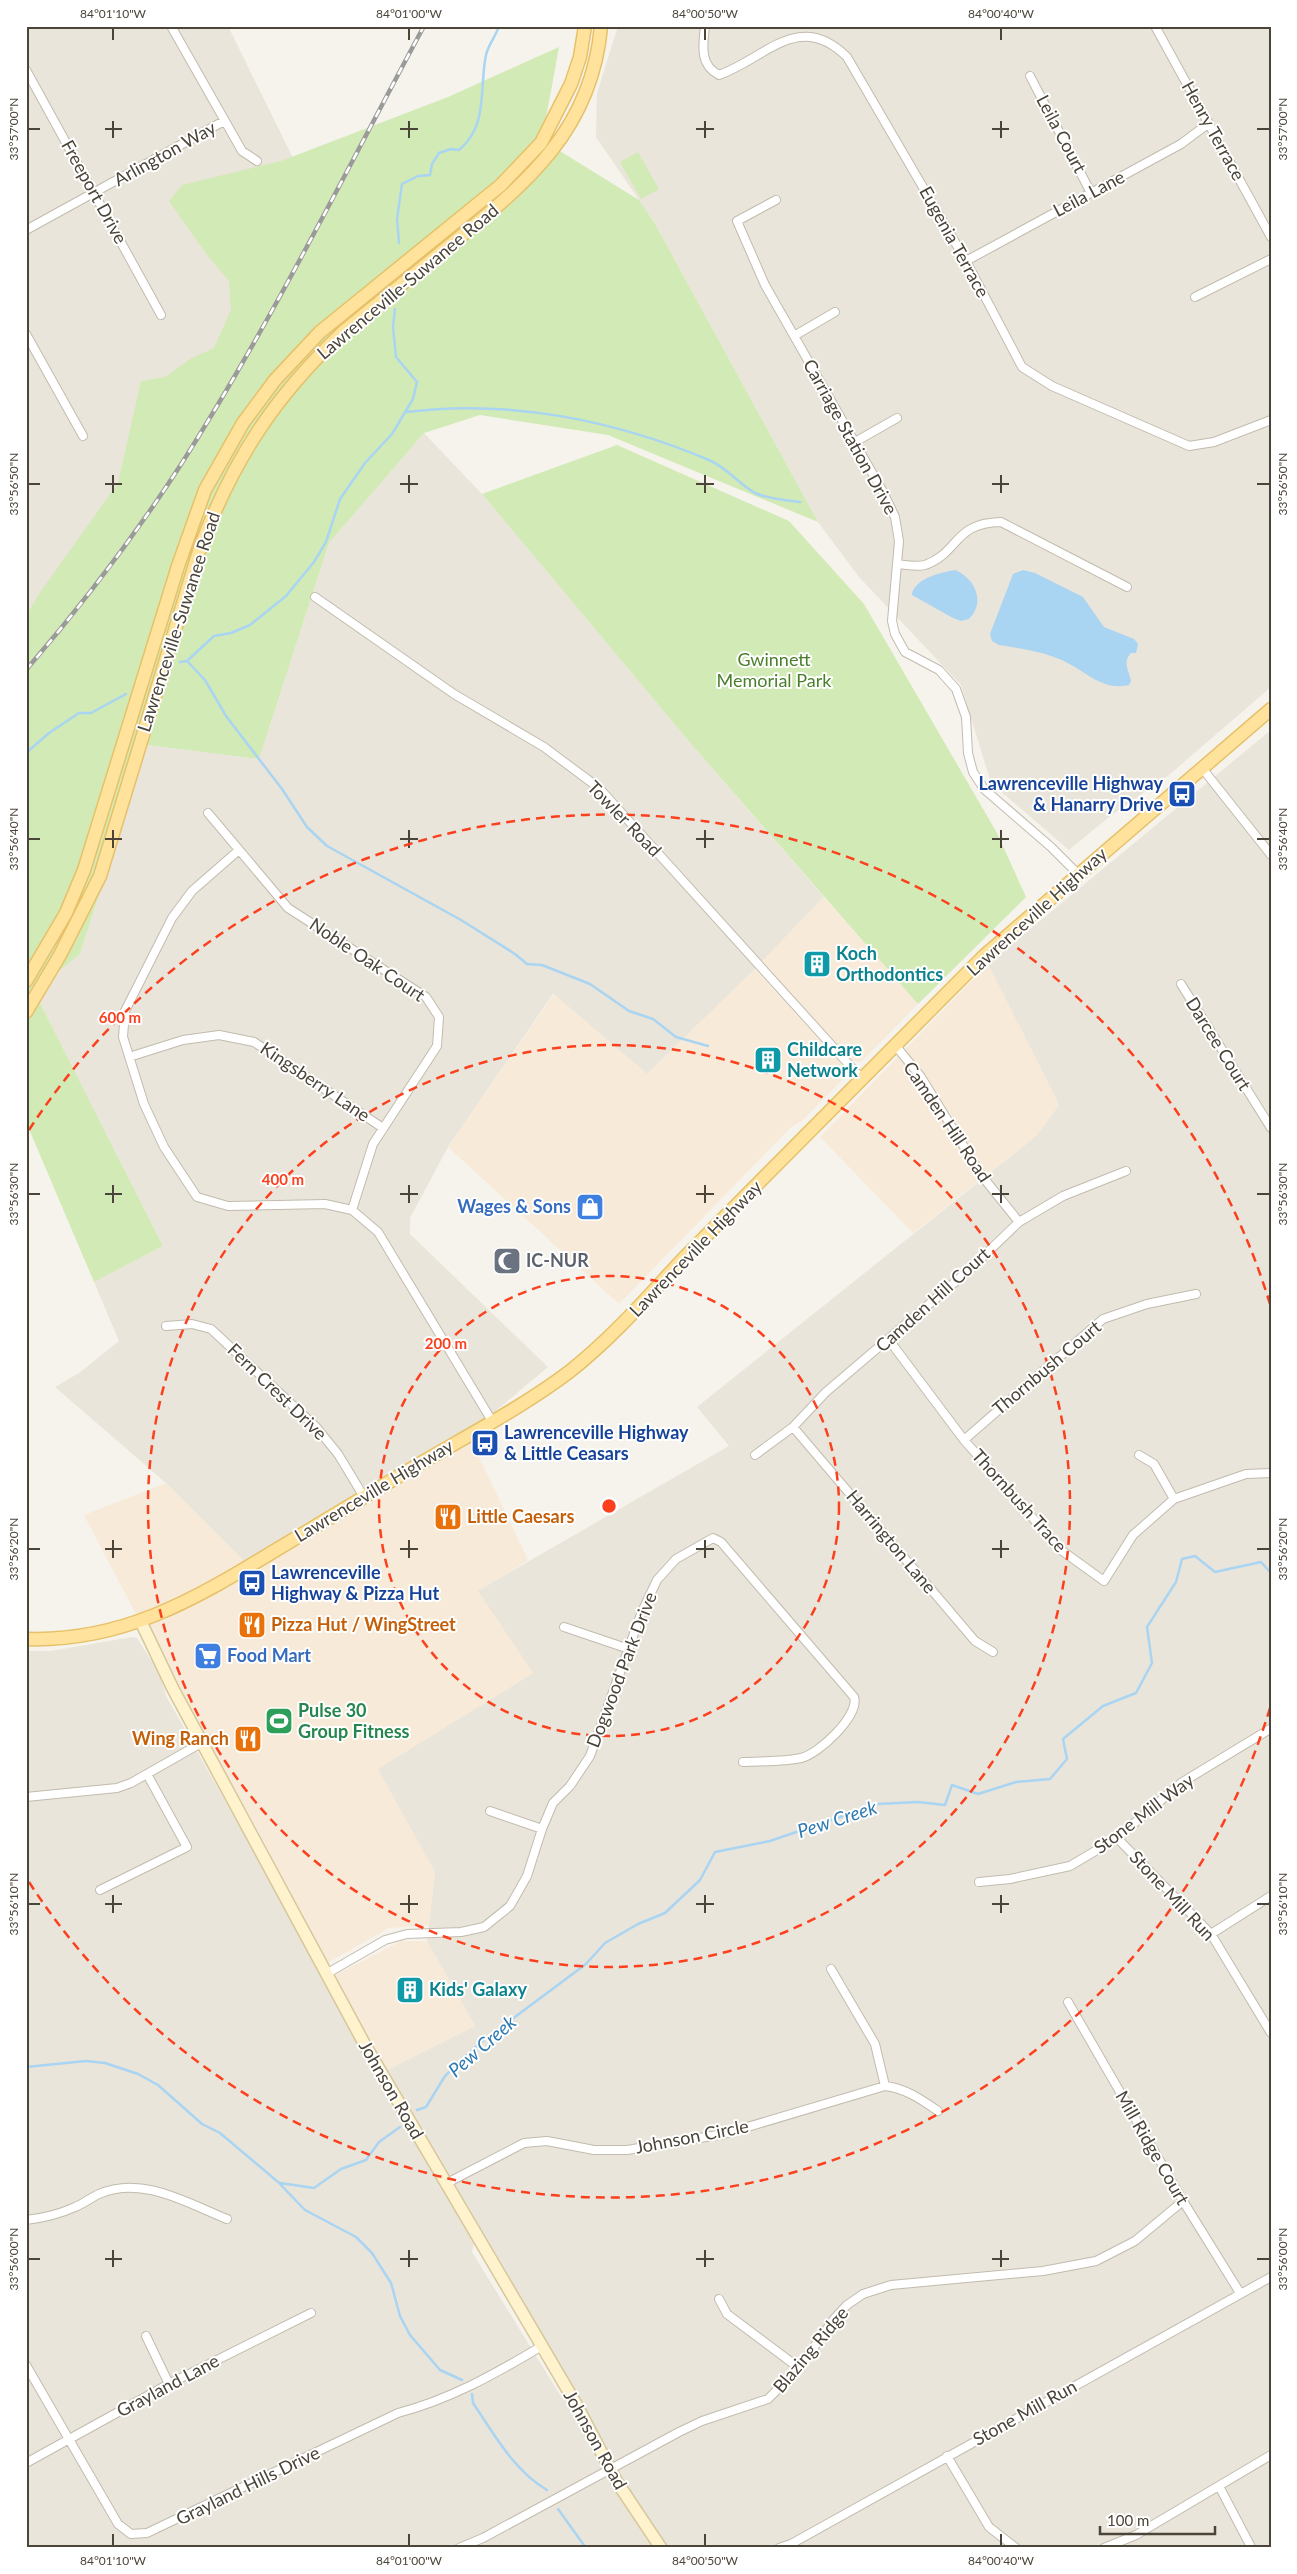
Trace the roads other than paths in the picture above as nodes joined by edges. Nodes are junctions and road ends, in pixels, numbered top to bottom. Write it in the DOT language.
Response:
graph roads {
  1 [pos="171,26"];
  2 [pos="585,26"];
  3 [pos="601,26"];
  4 [pos="705,26"];
  5 [pos="1155,26"];
  6 [pos="26,70"];
  7 [pos="1030,76"];
  8 [pos="224,121"];
  9 [pos="1209,123"];
  10 [pos="257,161"];
  11 [pos="95,192"];
  12 [pos="1091,193"];
  13 [pos="776,200"];
  14 [pos="26,230"];
  15 [pos="1271,237"];
  16 [pos="1271,259"];
  17 [pos="966,261"];
  18 [pos="1195,297"];
  19 [pos="835,312"];
  20 [pos="161,315"];
  21 [pos="26,334"];
  22 [pos="794,336"];
  23 [pos="897,418"];
  24 [pos="1271,420"];
  25 [pos="82,436"];
  26 [pos="854,442"];
  27 [pos="897,564"];
  28 [pos="1127,588"];
  29 [pos="315,597"];
  30 [pos="1271,708"];
  31 [pos="1202,768"];
  32 [pos="208,813"];
  33 [pos="239,850"];
  34 [pos="1271,855"];
  35 [pos="1079,875"];
  36 [pos="26,981"];
  37 [pos="1181,984"];
  38 [pos="26,1012"];
  39 [pos="895,1045"];
  40 [pos="129,1057"];
  41 [pos="862,1079"];
  42 [pos="383,1128"];
  43 [pos="1271,1128"];
  44 [pos="1126,1171"];
  45 [pos="352,1210"];
  46 [pos="1018,1222"];
  47 [pos="1196,1294"];
  48 [pos="166,1326"];
  49 [pos="889,1340"];
  50 [pos="492,1421"];
  51 [pos="793,1427"];
  52 [pos="964,1440"];
  53 [pos="755,1455"];
  54 [pos="1139,1455"];
  55 [pos="1271,1473"];
  56 [pos="364,1497"];
  57 [pos="1174,1499"];
  58 [pos="141,1622"];
  59 [pos="564,1627"];
  60 [pos="26,1639"];
  61 [pos="629,1649"];
  62 [pos="993,1652"];
  63 [pos="1270,1728"];
  64 [pos="203,1742"];
  65 [pos="743,1762"];
  66 [pos="147,1774"];
  67 [pos="26,1797"];
  68 [pos="490,1811"];
  69 [pos="542,1829"];
  70 [pos="1117,1838"];
  71 [pos="979,1882"];
  72 [pos="100,1890"];
  73 [pos="1271,1896"];
  74 [pos="1211,1934"];
  75 [pos="831,1969"];
  76 [pos="326,1974"];
  77 [pos="1068,2002"];
  78 [pos="1271,2033"];
  79 [pos="885,2086"];
  80 [pos="938,2112"];
  81 [pos="445,2184"];
  82 [pos="1183,2201"];
  83 [pos="227,2219"];
  84 [pos="26,2220"];
  85 [pos="1271,2277"];
  86 [pos="1240,2293"];
  87 [pos="719,2299"];
  88 [pos="311,2313"];
  89 [pos="146,2336"];
  90 [pos="542,2346"];
  91 [pos="26,2365"];
  92 [pos="799,2368"];
  93 [pos="169,2384"];
  94 [pos="69,2439"];
  95 [pos="1271,2455"];
  96 [pos="946,2456"];
  97 [pos="26,2463"];
  98 [pos="609,2468"];
  99 [pos="1219,2486"];
  100 [pos="1250,2545"];
  101 [pos="459,2548"];
  102 [pos="661,2548"];
  103 [pos="779,2548"];
  104 [pos="1016,2548"];
  105 [pos="1104,2548"];
  1 -- 8 [label="street"];
  2 -- 36 [label="main road, Lawrenceville-Suwanee Road"];
  3 -- 38 [label="main road, Lawrenceville-Suwanee Road"];
  4 -- 17 [label="street, Eugenia Terrace"];
  5 -- 9 [label="street, Henry Terrace"];
  6 -- 11 [label="street, Freeport Drive"];
  7 -- 12 [label="street, Leila Court"];
  8 -- 10 [label="street"];
  8 -- 11 [label="street, Arlington Way"];
  9 -- 12 [label="street, Leila Lane"];
  9 -- 15 [label="street, Henry Terrace"];
  11 -- 14 [label="street, Arlington Way"];
  11 -- 20 [label="street, Freeport Drive"];
  12 -- 17 [label="street, Leila Lane"];
  13 -- 22 [label="street, Carriage Station Drive"];
  16 -- 18 [label="street"];
  17 -- 24 [label="street, Eugenia Terrace"];
  19 -- 22 [label="street"];
  21 -- 25 [label="street"];
  22 -- 26 [label="street, Carriage Station Drive"];
  23 -- 26 [label="street"];
  26 -- 27 [label="street, Carriage Station Drive"];
  27 -- 28 [label="street"];
  27 -- 35 [label="street, Carriage Station Drive"];
  29 -- 41 [label="street, Towler Road"];
  30 -- 31 [label="main road, Lawrenceville Highway"];
  31 -- 34 [label="street"];
  31 -- 35 [label="main road, Lawrenceville Highway"];
  32 -- 33 [label="street, Noble Oak Court"];
  33 -- 40 [label="street"];
  33 -- 42 [label="street, Noble Oak Court"];
  35 -- 39 [label="main road, Lawrenceville Highway"];
  37 -- 43 [label="street, Darcee Court"];
  39 -- 41 [label="main road, Lawrenceville Highway"];
  39 -- 46 [label="street, Camden Hill Road"];
  40 -- 42 [label="street, Kingsberry Lane"];
  40 -- 45 [label="street"];
  41 -- 50 [label="main road, Lawrenceville Highway"];
  42 -- 45 [label="street, Noble Oak Court"];
  44 -- 46 [label="street, Camden Hill Court"];
  45 -- 50 [label="street"];
  46 -- 49 [label="street, Camden Hill Court"];
  47 -- 52 [label="street, Thornbush Court"];
  48 -- 56 [label="street, Fern Crest Drive"];
  49 -- 51 [label="street, Camden Hill Court"];
  49 -- 52 [label="street, Thornbush Trace"];
  50 -- 56 [label="main road, Lawrenceville Highway"];
  51 -- 53 [label="street, Camden Hill Court"];
  51 -- 62 [label="street, Harrington Lane"];
  52 -- 57 [label="street, Thornbush Trace"];
  54 -- 57 [label="street"];
  55 -- 57 [label="street, Thornbush Trace"];
  56 -- 58 [label="main road, Lawrenceville Highway"];
  58 -- 60 [label="main road, Lawrenceville Highway"];
  58 -- 64 [label="street, Johnson Road"];
  59 -- 61 [label="street"];
  61 -- 65 [label="street, Dogwood Park Drive"];
  61 -- 69 [label="street, Dogwood Park Drive"];
  63 -- 70 [label="street, Stone Mill Way"];
  64 -- 66 [label="street"];
  64 -- 76 [label="street, Johnson Road"];
  66 -- 67 [label="street"];
  66 -- 72 [label="street"];
  68 -- 69 [label="street"];
  69 -- 76 [label="street, Dogwood Park Drive"];
  70 -- 71 [label="street, Stone Mill Way"];
  70 -- 74 [label="street, Stone Mill Run"];
  73 -- 74 [label="street"];
  74 -- 78 [label="street, Stone Mill Run"];
  75 -- 79 [label="street"];
  76 -- 81 [label="street, Johnson Road"];
  77 -- 82 [label="street, Mill Ridge Court"];
  79 -- 80 [label="street"];
  79 -- 81 [label="street, Johnson Circle"];
  81 -- 90 [label="street, Johnson Road"];
  82 -- 86 [label="street, Mill Ridge Court"];
  82 -- 92 [label="street, Blazing Ridge"];
  83 -- 84 [label="street"];
  85 -- 86 [label="street, Stone Mill Run"];
  86 -- 96 [label="street, Stone Mill Run"];
  87 -- 92 [label="street"];
  88 -- 93 [label="street, Grayland Lane"];
  89 -- 93 [label="street"];
  90 -- 94 [label="street, Grayland Hills Drive"];
  90 -- 98 [label="street, Johnson Road"];
  91 -- 94 [label="street, Grayland Hills Drive"];
  92 -- 98 [label="street, Blazing Ridge"];
  93 -- 94 [label="street, Grayland Lane"];
  94 -- 97 [label="street, Grayland Lane"];
  95 -- 99 [label="street"];
  96 -- 103 [label="street, Stone Mill Run"];
  96 -- 104 [label="street"];
  98 -- 101 [label="street, Blazing Ridge"];
  98 -- 102 [label="street, Johnson Road"];
  99 -- 100 [label="street"];
  99 -- 105 [label="street"];
}
